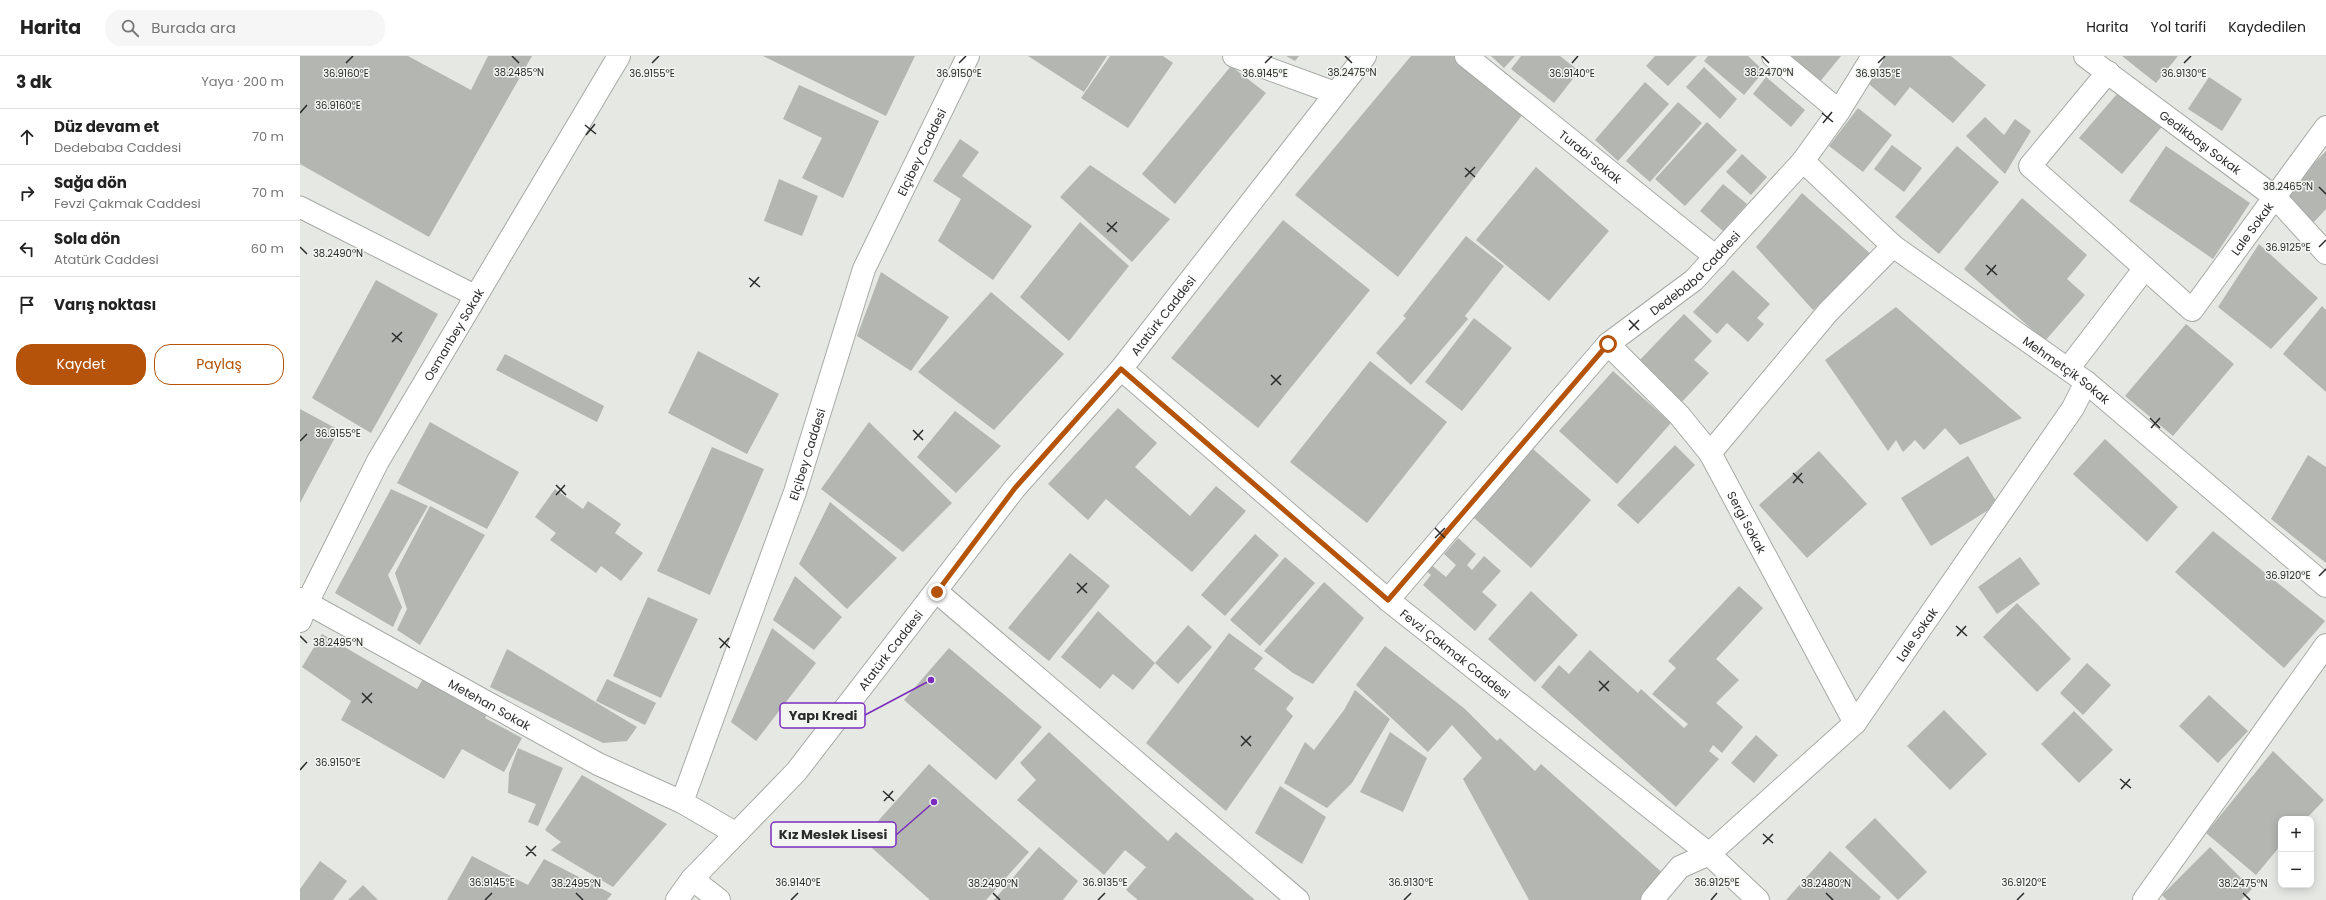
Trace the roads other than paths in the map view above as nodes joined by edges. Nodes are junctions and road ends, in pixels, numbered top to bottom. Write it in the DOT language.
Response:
graph roads {
  1 [pos="619,56"];
  2 [pos="968,56"];
  3 [pos="1234,56"];
  4 [pos="1365,56"];
  5 [pos="1466,56"];
  6 [pos="1773,56"];
  7 [pos="1873,56"];
  8 [pos="2096,62"];
  9 [pos="1335,93"];
  10 [pos="1839,111"];
  11 [pos="2326,127"];
  12 [pos="1803,161"];
  13 [pos="2276,198"];
  14 [pos="300,207"];
  15 [pos="1893,246"];
  16 [pos="2326,253"];
  17 [pos="1716,257"];
  18 [pos="2145,268"];
  19 [pos="476,296"];
  20 [pos="1608,344"];
  21 [pos="1121,369"];
  22 [pos="2068,369"];
  23 [pos="2086,382"];
  24 [pos="1710,453"];
  25 [pos="2326,586"];
  26 [pos="937,592"];
  27 [pos="1388,600"];
  28 [pos="302,608"];
  29 [pos="2326,645"];
  30 [pos="1855,723"];
  31 [pos="682,802"];
  32 [pos="735,833"];
  33 [pos="1709,854"];
  34 [pos="692,879"];
  35 [pos="677,900"];
  36 [pos="719,900"];
  37 [pos="1298,900"];
  38 [pos="1652,900"];
  39 [pos="1758,900"];
  40 [pos="2144,900"];
  1 -- 19 [label="street, Osmanbey Sokak"];
  2 -- 31 [label="street, Elçibey Caddesi"];
  3 -- 9 [label="street"];
  4 -- 9 [label="street, Atatürk Caddesi"];
  5 -- 17 [label="street, Turabi Sokak"];
  6 -- 10 [label="street"];
  7 -- 10 [label="street, Dedebaba Caddesi"];
  8 -- 13 [label="street, Gedikbaşı Sokak"];
  8 -- 18 [label="street"];
  9 -- 21 [label="street, Atatürk Caddesi"];
  10 -- 12 [label="street, Dedebaba Caddesi"];
  11 -- 13 [label="street, Lale Sokak"];
  12 -- 15 [label="street, Mehmetçik Sokak"];
  12 -- 17 [label="street, Dedebaba Caddesi"];
  13 -- 16 [label="street, Gedikbaşı Sokak"];
  13 -- 18 [label="street, Lale Sokak"];
  14 -- 19 [label="lane"];
  15 -- 22 [label="street, Mehmetçik Sokak"];
  15 -- 24 [label="street"];
  17 -- 20 [label="street, Dedebaba Caddesi"];
  18 -- 22 [label="street"];
  19 -- 28 [label="street, Osmanbey Sokak"];
  20 -- 24 [label="street, Sergi Sokak"];
  20 -- 27 [label="street, Dedebaba Caddesi"];
  21 -- 26 [label="street, Atatürk Caddesi"];
  21 -- 27 [label="street, Fevzi Çakmak Caddesi"];
  22 -- 23 [label="street, Mehmetçik Sokak"];
  23 -- 25 [label="street, Mehmetçik Sokak"];
  23 -- 30 [label="street, Lale Sokak"];
  24 -- 30 [label="street, Sergi Sokak"];
  26 -- 32 [label="street, Atatürk Caddesi"];
  26 -- 37 [label="street"];
  27 -- 33 [label="street, Fevzi Çakmak Caddesi"];
  28 -- 31 [label="street, Metehan Sokak"];
  29 -- 40 [label="street"];
  30 -- 33 [label="street, Lale Sokak"];
  31 -- 32 [label="street"];
  32 -- 34 [label="street, Atatürk Caddesi"];
  33 -- 38 [label="street, Lale Sokak"];
  33 -- 39 [label="street, Fevzi Çakmak Caddesi"];
  34 -- 35 [label="street, Atatürk Caddesi"];
  34 -- 36 [label="street"];
}
